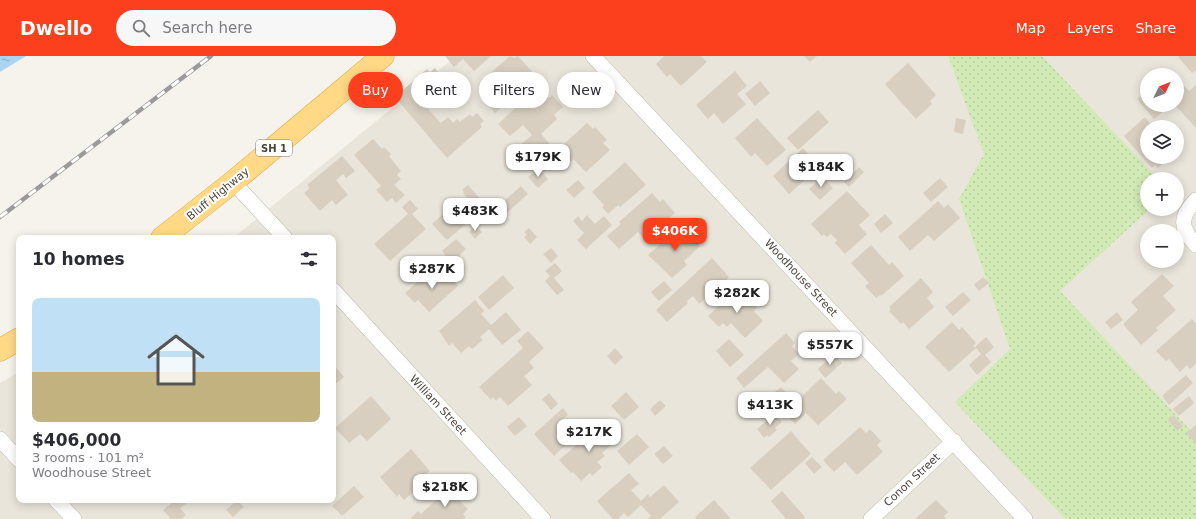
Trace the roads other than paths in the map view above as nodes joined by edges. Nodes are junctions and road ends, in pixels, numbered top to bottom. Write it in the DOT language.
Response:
graph roads {
  1 [pos="383,56"];
  2 [pos="593,56"];
  3 [pos="233,182"];
  4 [pos="1196,200"];
  5 [pos="166,235"];
  6 [pos="282,235"];
  7 [pos="1196,245"];
  8 [pos="336,293"];
  9 [pos="16,341"];
  10 [pos="0,350"];
  11 [pos="0,440"];
  12 [pos="954,441"];
  13 [pos="16,457"];
  14 [pos="59,503"];
  15 [pos="74,519"];
  16 [pos="543,519"];
  17 [pos="871,519"];
  18 [pos="1025,519"];
  1 -- 3 [label="highway, Bluff Highway / SH 1"];
  2 -- 12 [label="street, Woodhouse Street"];
  3 -- 5 [label="highway, Bluff Highway / SH 1"];
  3 -- 6 [label="street"];
  4 -- 7 [label="street"];
  8 -- 16 [label="street, William Street"];
  9 -- 10 [label="highway"];
  11 -- 13 [label="street"];
  12 -- 17 [label="street, Conon Street"];
  12 -- 18 [label="street, Woodhouse Street"];
  14 -- 15 [label="street"];
}
